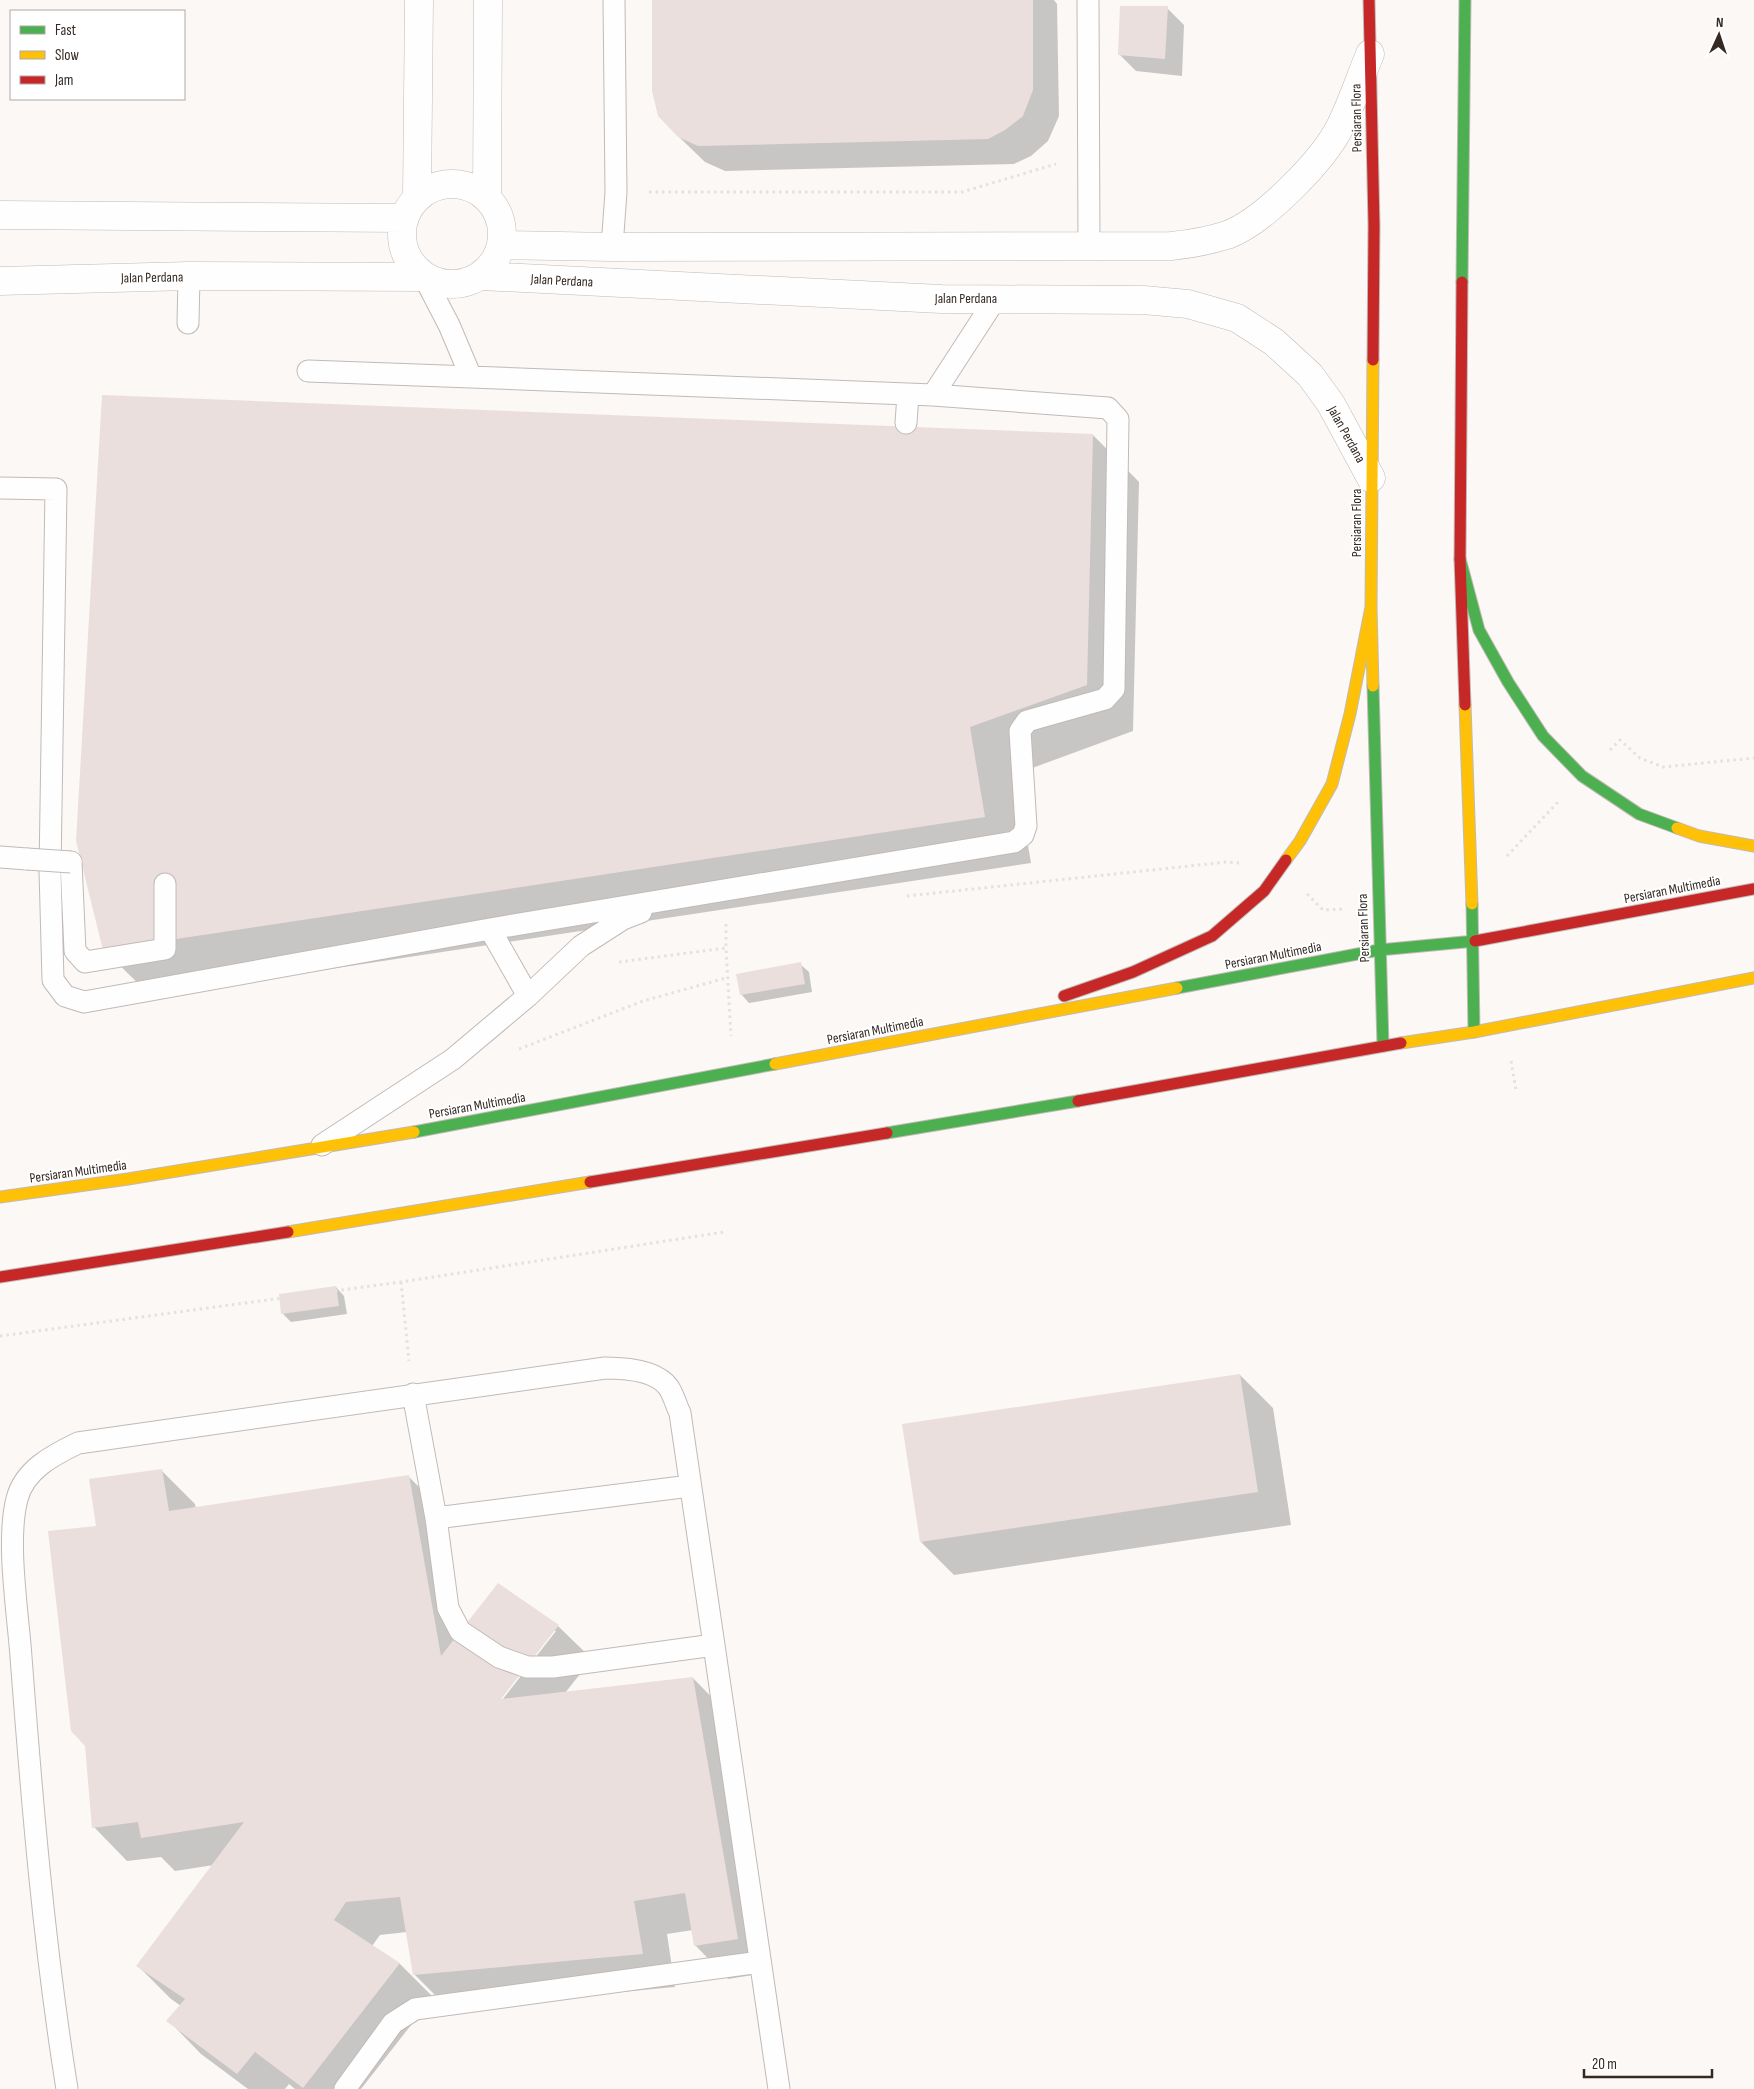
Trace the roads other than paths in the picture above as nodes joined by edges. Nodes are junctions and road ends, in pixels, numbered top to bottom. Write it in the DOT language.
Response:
graph roads {
  1 [pos="419,0"];
  2 [pos="488,0"];
  3 [pos="614,0"];
  4 [pos="1088,0"];
  5 [pos="1369,0"];
  6 [pos="1465,0"];
  7 [pos="1370,54"];
  8 [pos="487,198"];
  9 [pos="410,207"];
  10 [pos="0,215"];
  11 [pos="501,245"];
  12 [pos="1089,246"];
  13 [pos="612,247"];
  14 [pos="188,276"];
  15 [pos="481,276"];
  16 [pos="424,277"];
  17 [pos="0,281"];
  18 [pos="996,298"];
  19 [pos="188,323"];
  20 [pos="308,371"];
  21 [pos="471,377"];
  22 [pos="908,395"];
  23 [pos="932,395"];
  24 [pos="906,422"];
  25 [pos="1371,478"];
  26 [pos="0,488"];
  27 [pos="1460,559"];
  28 [pos="1370,607"];
  29 [pos="1754,846"];
  30 [pos="0,857"];
  31 [pos="165,884"];
  32 [pos="1754,889"];
  33 [pos="675,899"];
  34 [pos="490,929"];
  35 [pos="1474,941"];
  36 [pos="1379,950"];
  37 [pos="1754,978"];
  38 [pos="528,996"];
  39 [pos="973,1027"];
  40 [pos="1474,1032"];
  41 [pos="1383,1046"];
  42 [pos="318,1148"];
  43 [pos="9,1183"];
  44 [pos="56,1190"];
  45 [pos="0,1196"];
  46 [pos="36,1272"];
  47 [pos="0,1277"];
  48 [pos="0,1284"];
  49 [pos="413,1394"];
  50 [pos="690,1486"];
  51 [pos="436,1518"];
  52 [pos="714,1645"];
  53 [pos="760,1962"];
  54 [pos="67,2089"];
  55 [pos="345,2089"];
  56 [pos="779,2089"];
  1 -- 9 [label="street"];
  2 -- 8 [label="street"];
  3 -- 13 [label="lane"];
  4 -- 12 [label="lane"];
  5 -- 7 [label="main road, Persiaran Flora"];
  6 -- 27 [label="main road"];
  7 -- 12 [label="street"];
  7 -- 25 [label="main road, Persiaran Flora"];
  8 -- 9 [label="street"];
  8 -- 11 [label="street"];
  9 -- 10 [label="street"];
  9 -- 16 [label="street"];
  11 -- 13 [label="street"];
  11 -- 15 [label="street"];
  12 -- 13 [label="street"];
  14 -- 16 [label="street, Jalan Perdana"];
  14 -- 17 [label="street, Jalan Perdana"];
  14 -- 19 [label="lane"];
  15 -- 16 [label="street, Jalan Perdana"];
  15 -- 18 [label="street, Jalan Perdana"];
  16 -- 21 [label="lane"];
  18 -- 23 [label="lane"];
  18 -- 25 [label="street, Jalan Perdana"];
  20 -- 21 [label="lane"];
  21 -- 22 [label="lane"];
  22 -- 23 [label="lane"];
  22 -- 24 [label="lane"];
  23 -- 33 [label="lane"];
  25 -- 28 [label="main road, Persiaran Flora"];
  26 -- 34 [label="lane"];
  27 -- 29 [label="main road"];
  27 -- 35 [label="main road"];
  28 -- 36 [label="main road, Persiaran Flora"];
  28 -- 39 [label="main road"];
  30 -- 31 [label="lane, bridge"];
  32 -- 35 [label="main road, Persiaran Multimedia"];
  33 -- 34 [label="lane"];
  33 -- 38 [label="lane"];
  34 -- 38 [label="lane"];
  35 -- 36 [label="main road, Persiaran Multimedia"];
  35 -- 40 [label="main road"];
  36 -- 39 [label="main road, Persiaran Multimedia"];
  36 -- 41 [label="main road, Persiaran Flora"];
  37 -- 40 [label="main road"];
  38 -- 42 [label="lane"];
  39 -- 42 [label="main road, Persiaran Multimedia"];
  40 -- 41 [label="main road"];
  41 -- 46 [label="main road"];
  42 -- 44 [label="main road, Persiaran Multimedia"];
  43 -- 44 [label="main road"];
  44 -- 45 [label="main road, Persiaran Multimedia"];
  46 -- 47 [label="main road"];
  46 -- 48 [label="main road"];
  49 -- 50 [label="lane"];
  49 -- 51 [label="lane"];
  49 -- 54 [label="lane"];
  50 -- 51 [label="lane"];
  50 -- 52 [label="lane"];
  51 -- 52 [label="lane"];
  52 -- 53 [label="lane"];
  53 -- 55 [label="lane"];
  53 -- 56 [label="lane"];
}
